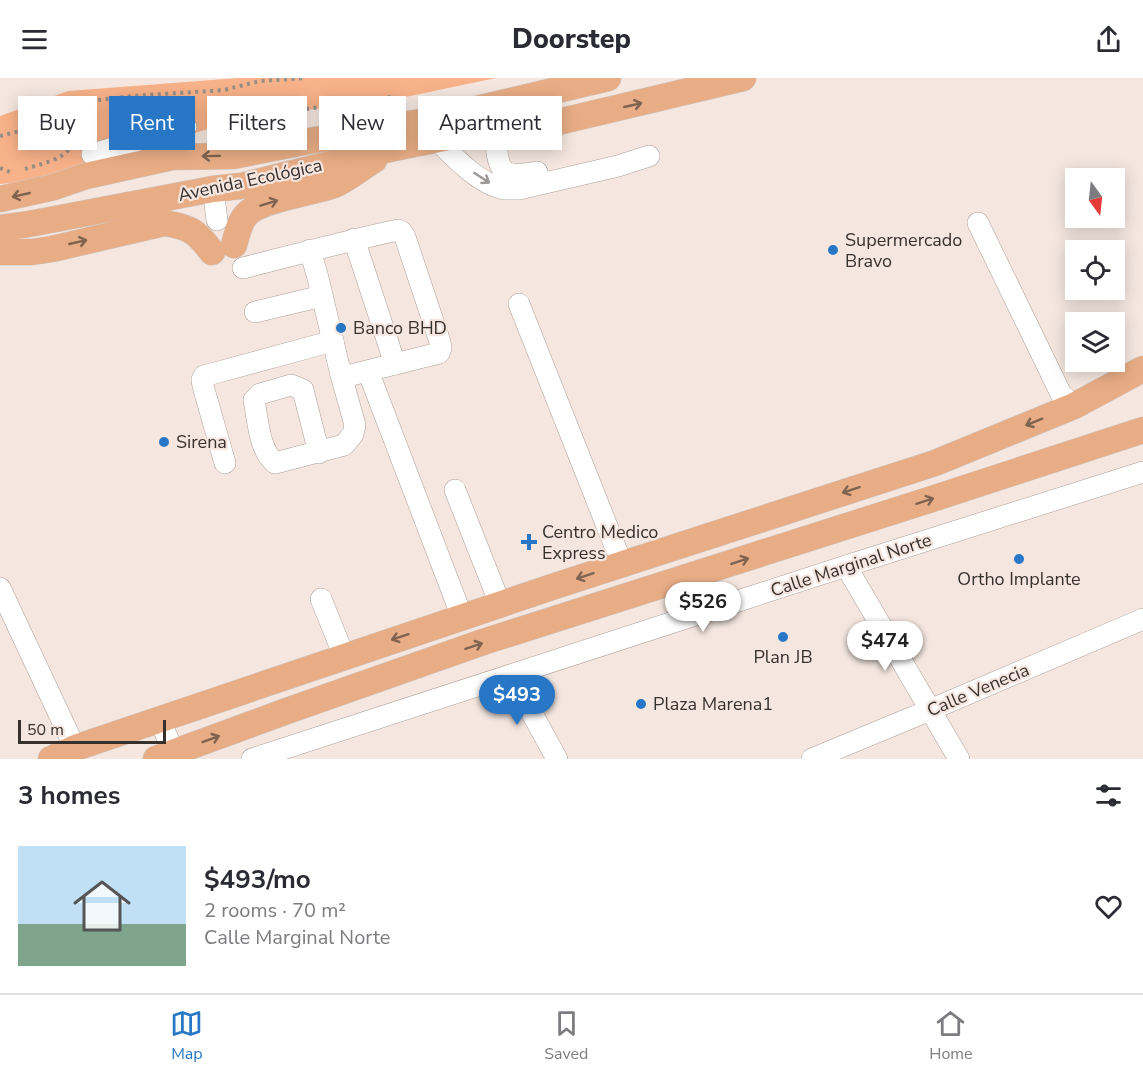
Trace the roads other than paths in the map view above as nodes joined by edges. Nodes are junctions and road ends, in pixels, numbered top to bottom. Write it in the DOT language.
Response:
graph roads {
  1 [pos="609,78"];
  2 [pos="743,78"];
  3 [pos="562,121"];
  4 [pos="406,124"];
  5 [pos="319,139"];
  6 [pos="126,150"];
  7 [pos="155,150"];
  8 [pos="195,150"];
  9 [pos="342,150"];
  10 [pos="386,150"];
  11 [pos="391,150"];
  12 [pos="448,150"];
  13 [pos="496,150"];
  14 [pos="92,154"];
  15 [pos="54,187"];
  16 [pos="213,189"];
  17 [pos="0,200"];
  18 [pos="217,220"];
  19 [pos="978,223"];
  20 [pos="0,228"];
  21 [pos="354,239"];
  22 [pos="310,250"];
  23 [pos="0,252"];
  24 [pos="230,255"];
  25 [pos="321,296"];
  26 [pos="519,304"];
  27 [pos="255,312"];
  28 [pos="333,340"];
  29 [pos="395,364"];
  30 [pos="1143,369"];
  31 [pos="368,371"];
  32 [pos="341,375"];
  33 [pos="1074,406"];
  34 [pos="1143,430"];
  35 [pos="319,453"];
  36 [pos="225,463"];
  37 [pos="1143,472"];
  38 [pos="455,490"];
  39 [pos="622,564"];
  40 [pos="846,566"];
  41 [pos="0,588"];
  42 [pos="321,599"];
  43 [pos="500,604"];
  44 [pos="462,617"];
  45 [pos="1143,619"];
  46 [pos="344,656"];
  47 [pos="511,675"];
  48 [pos="930,710"];
  49 [pos="159,719"];
  50 [pos="75,748"];
  51 [pos="169,757"];
  52 [pos="51,759"];
  53 [pos="252,759"];
  54 [pos="557,759"];
  55 [pos="812,759"];
  56 [pos="959,759"];
  1 -- 4 [label="main road, Avenida Ecológica"];
  3 -- 2 [label="main road, Avenida Ecológica, one-way"];
  5 -- 8 [label="main road, Avenida Ecológica, one-way"];
  6 -- 14 [label="street"];
  7 -- 15 [label="main road, Avenida Ecológica"];
  9 -- 16 [label="main road"];
  10 -- 16 [label="main road, Avenida Ecológica"];
  24 -- 11 [label="main road, one-way"];
  12 -- 13 [label="street, one-way"];
  15 -- 16 [label="main road"];
  15 -- 17 [label="main road, Avenida Ecológica, one-way"];
  16 -- 18 [label="street"];
  16 -- 20 [label="main road, Avenida Ecológica"];
  19 -- 33 [label="street"];
  21 -- 22 [label="street"];
  21 -- 29 [label="street"];
  21 -- 29 [label="street"];
  22 -- 24 [label="street"];
  22 -- 25 [label="street"];
  23 -- 24 [label="main road, one-way"];
  25 -- 27 [label="street"];
  25 -- 28 [label="street"];
  26 -- 39 [label="street"];
  28 -- 32 [label="street"];
  28 -- 36 [label="street"];
  29 -- 31 [label="street"];
  30 -- 33 [label="main road"];
  31 -- 32 [label="street"];
  31 -- 44 [label="street"];
  32 -- 35 [label="street"];
  33 -- 39 [label="main road, one-way"];
  51 -- 34 [label="main road, one-way"];
  37 -- 40 [label="street, Calle Marginal Norte"];
  38 -- 43 [label="street"];
  39 -- 43 [label="main road, one-way"];
  40 -- 47 [label="street, Calle Marginal Norte"];
  40 -- 48 [label="street"];
  41 -- 50 [label="street"];
  42 -- 46 [label="street"];
  43 -- 44 [label="main road"];
  44 -- 46 [label="main road, one-way"];
  45 -- 48 [label="street, Calle Venecia"];
  46 -- 49 [label="main road"];
  47 -- 53 [label="street, Calle Marginal Norte"];
  47 -- 54 [label="street"];
  48 -- 55 [label="street, Calle Venecia"];
  48 -- 56 [label="street"];
  49 -- 50 [label="main road"];
  49 -- 51 [label="street"];
  50 -- 52 [label="main road"];
}
